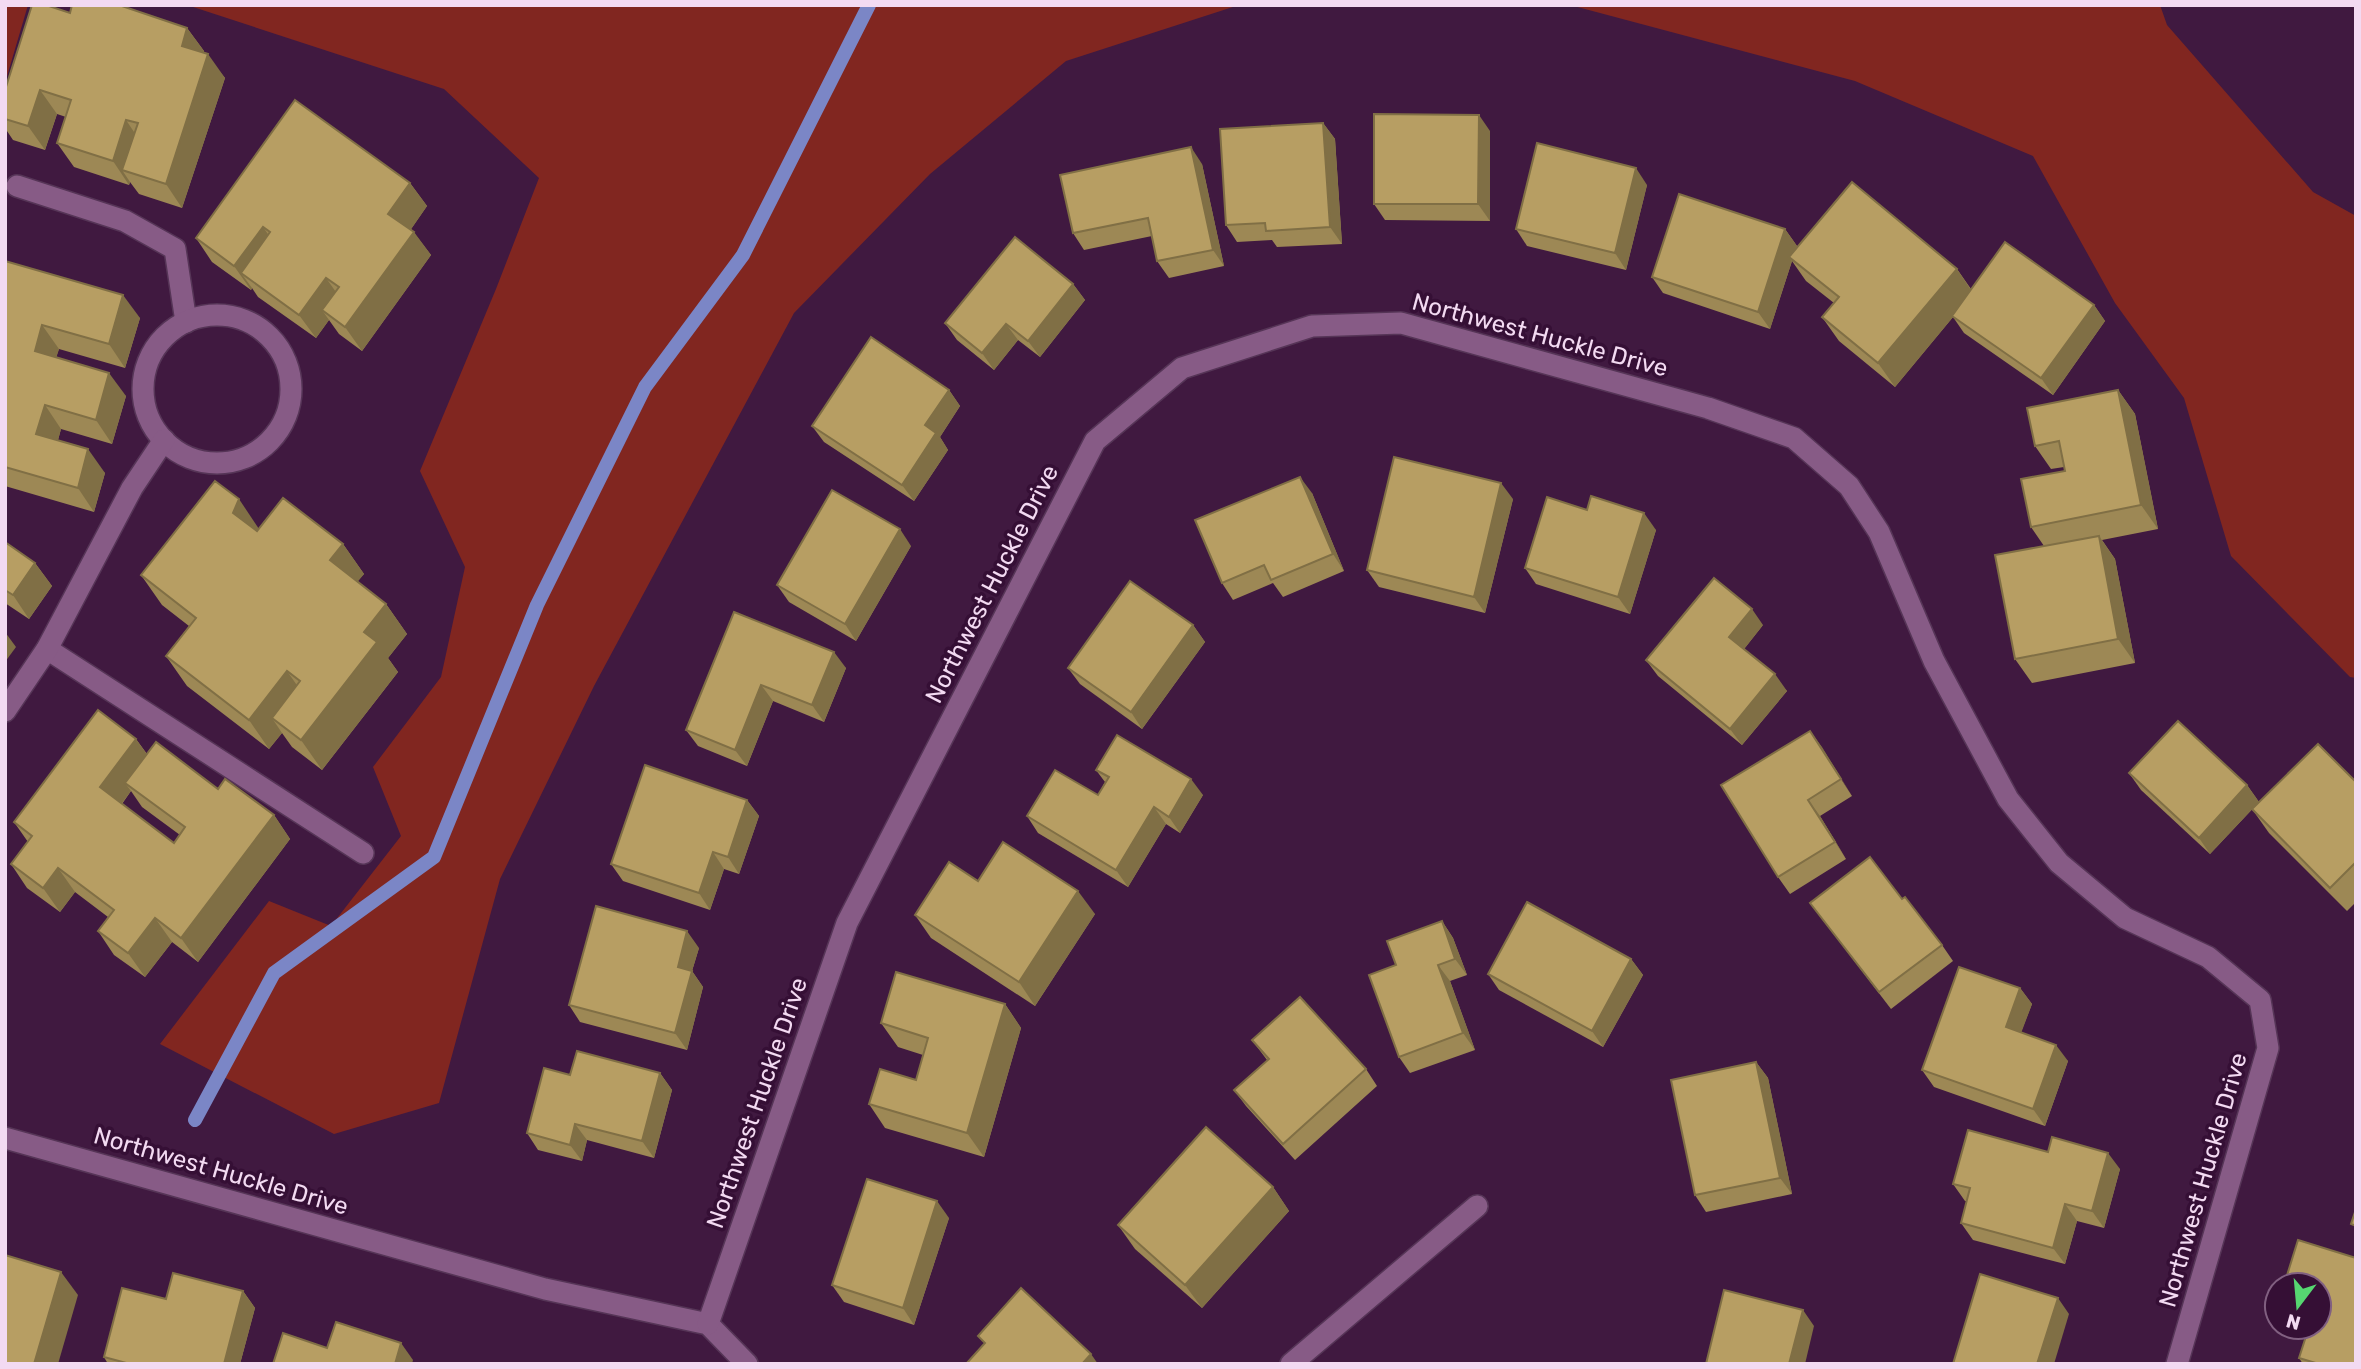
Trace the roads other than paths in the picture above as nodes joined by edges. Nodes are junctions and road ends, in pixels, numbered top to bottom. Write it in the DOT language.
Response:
graph roads {
  1 [pos="17,186"];
  2 [pos="186,322"];
  3 [pos="164,440"];
  4 [pos="47,649"];
  5 [pos="5,711"];
  6 [pos="363,853"];
  7 [pos="5,1138"];
  8 [pos="1477,1206"];
  9 [pos="708,1324"];
  10 [pos="747,1364"];
  11 [pos="1291,1364"];
  12 [pos="2177,1364"];
  1 -- 2 [label="street"];
  2 -- 3 [label="street"];
  2 -- 3 [label="street"];
  3 -- 4 [label="street"];
  4 -- 5 [label="street"];
  4 -- 6 [label="street"];
  7 -- 9 [label="street, Northwest Huckle Drive"];
  8 -- 11 [label="street"];
  9 -- 10 [label="street"];
  9 -- 12 [label="street, Northwest Huckle Drive"];
}
